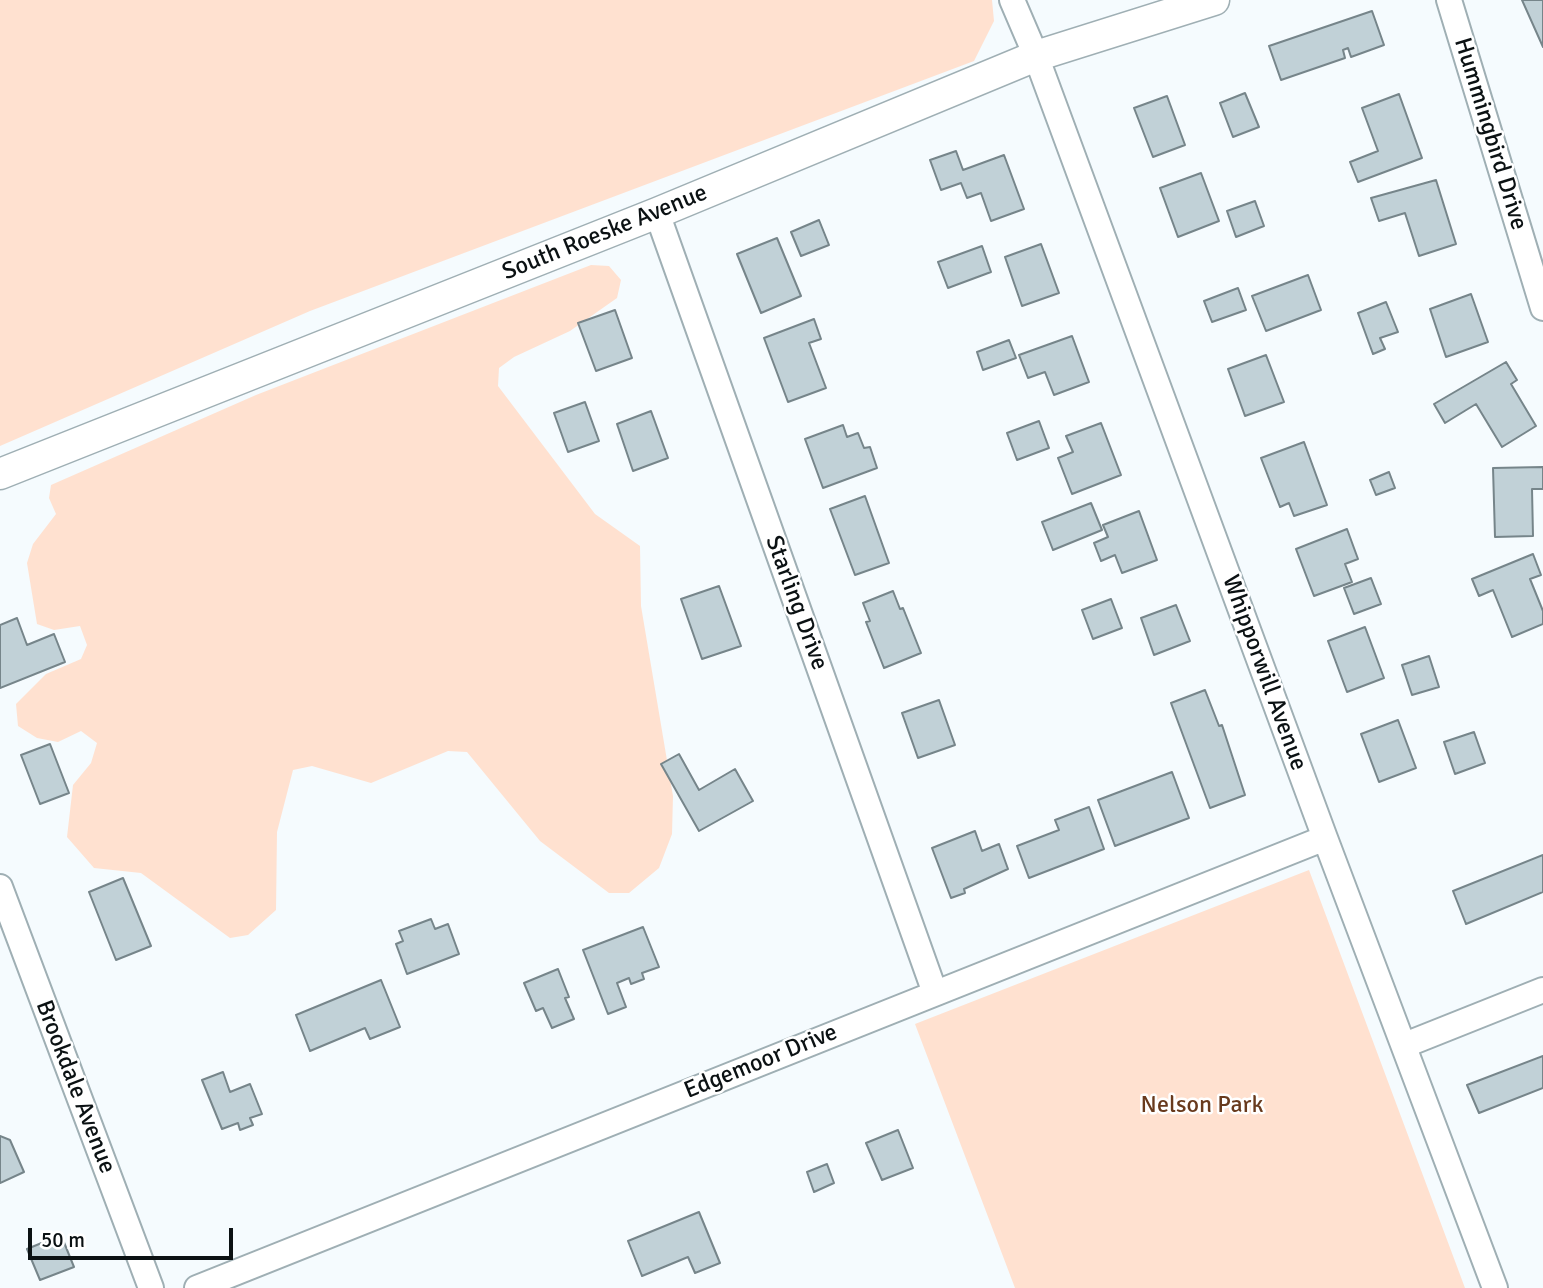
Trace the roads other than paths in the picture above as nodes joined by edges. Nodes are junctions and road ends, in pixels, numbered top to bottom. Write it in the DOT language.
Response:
graph roads {
  1 [pos="1012,0"];
  2 [pos="1214,0"];
  3 [pos="1449,0"];
  4 [pos="1036,57"];
  5 [pos="657,213"];
  6 [pos="1543,308"];
  7 [pos="0,474"];
  8 [pos="1325,838"];
  9 [pos="0,887"];
  10 [pos="1543,990"];
  11 [pos="935,993"];
  12 [pos="1405,1045"];
  13 [pos="151,1288"];
  14 [pos="197,1288"];
  15 [pos="1495,1288"];
  1 -- 4 [label="street, Whipporwill Avenue"];
  2 -- 4 [label="street, South Roeske Avenue"];
  3 -- 6 [label="street, Hummingbird Drive"];
  4 -- 5 [label="street, South Roeske Avenue"];
  4 -- 8 [label="street, Whipporwill Avenue"];
  5 -- 7 [label="street, South Roeske Avenue"];
  5 -- 11 [label="street, Starling Drive"];
  8 -- 11 [label="street, Edgemoor Drive"];
  8 -- 12 [label="street, Whipporwill Avenue"];
  9 -- 13 [label="street, Brookdale Avenue"];
  10 -- 12 [label="street"];
  11 -- 14 [label="street, Edgemoor Drive"];
  12 -- 15 [label="street, Whipporwill Avenue"];
}
